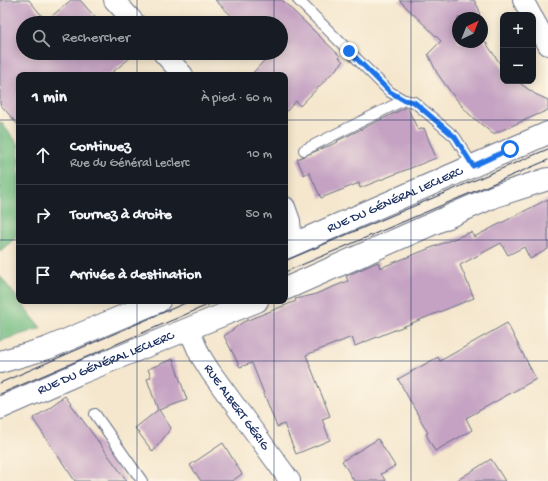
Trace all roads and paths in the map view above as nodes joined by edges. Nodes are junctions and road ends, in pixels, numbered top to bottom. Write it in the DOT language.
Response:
graph roads {
  1 [pos="114,0"];
  2 [pos="298,0"];
  3 [pos="522,0"];
  4 [pos="529,12"];
  5 [pos="129,16"];
  6 [pos="536,23"];
  7 [pos="548,44"];
  8 [pos="169,60"];
  9 [pos="179,72"];
  10 [pos="404,100"];
  11 [pos="548,132"];
  12 [pos="304,150"];
  13 [pos="473,166"];
  14 [pos="548,179"];
  15 [pos="288,215"];
  16 [pos="288,247"];
  17 [pos="288,288"];
  18 [pos="152,304"];
  19 [pos="250,304"];
  20 [pos="189,330"];
  21 [pos="0,362"];
  22 [pos="0,408"];
  23 [pos="94,414"];
  24 [pos="142,481"];
  25 [pos="290,481"];
  1 -- 5 [label="street"];
  2 -- 10 [label="lane"];
  3 -- 4 [label="street"];
  6 -- 7 [label="street"];
  8 -- 9 [label="street"];
  10 -- 12 [label="lane"];
  10 -- 13 [label="lane"];
  11 -- 13 [label="main road, RUE DU GÉNÉRAL LECLERC"];
  13 -- 16 [label="main road, RUE DU GÉNÉRAL LECLERC"];
  14 -- 17 [label="main road"];
  15 -- 16 [label="street"];
  18 -- 21 [label="main road"];
  19 -- 20 [label="main road, RUE DU GÉNÉRAL LECLERC"];
  20 -- 22 [label="main road, RUE DU GÉNÉRAL LECLERC"];
  20 -- 25 [label="street, RUE ALBERT GÉRIG"];
  23 -- 24 [label="lane"];
}
